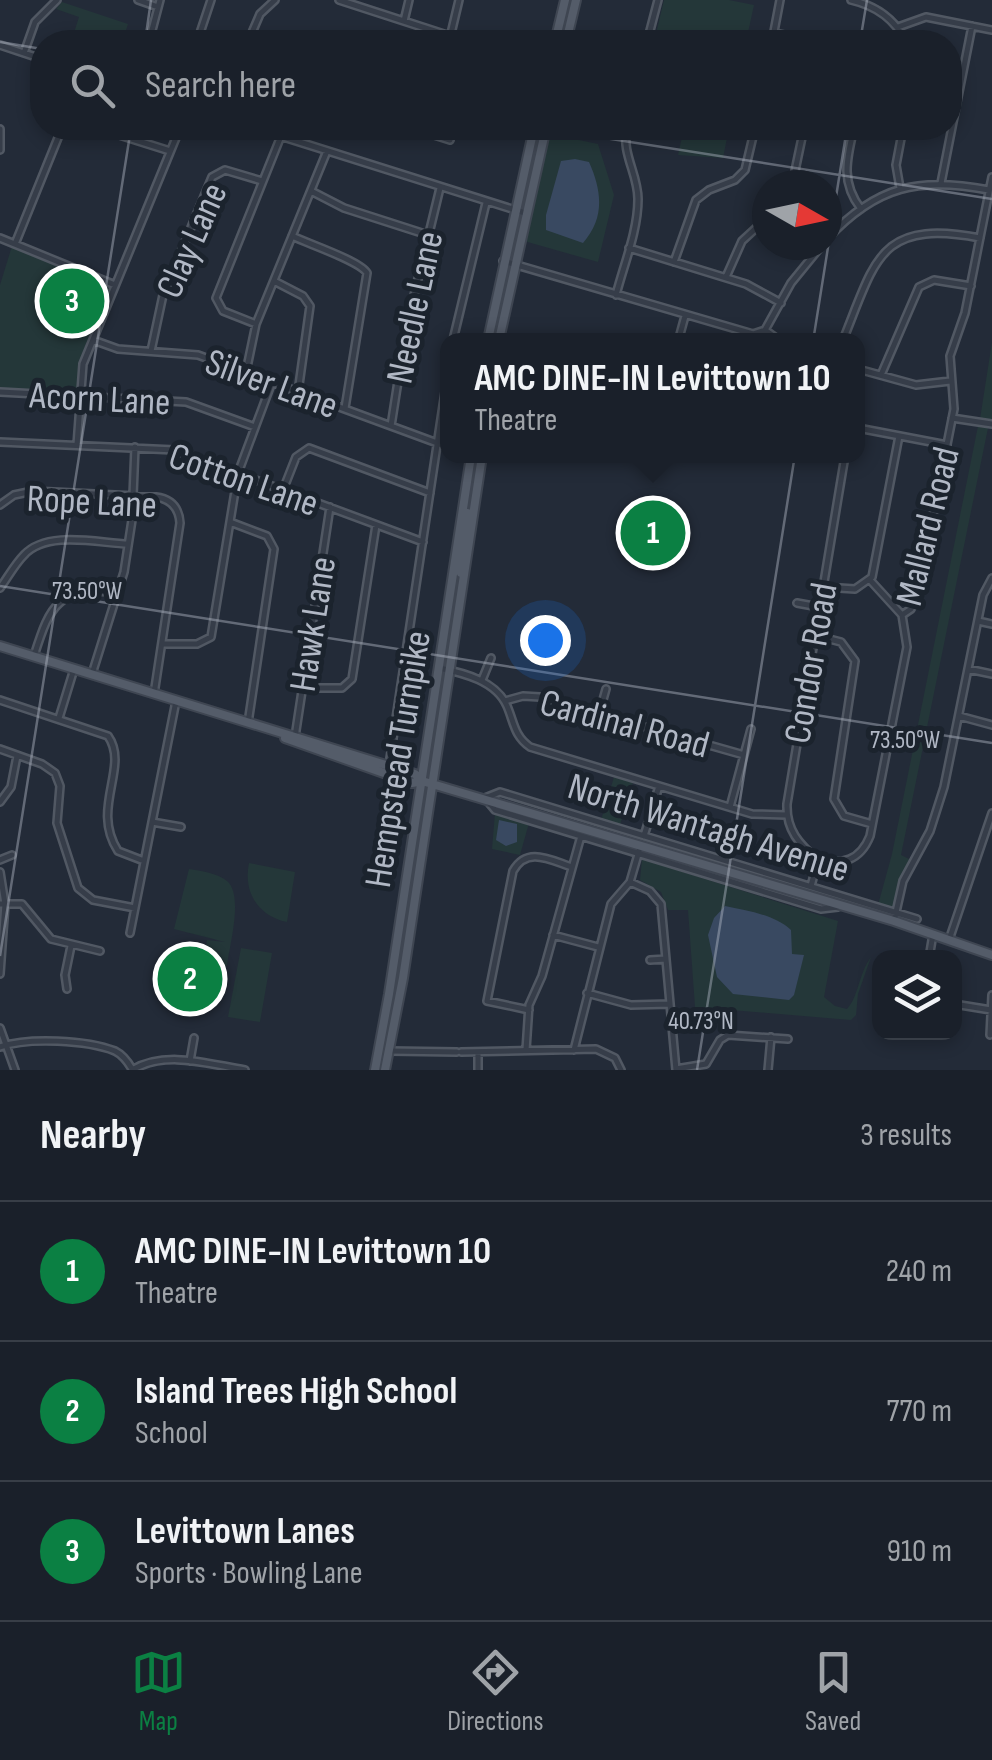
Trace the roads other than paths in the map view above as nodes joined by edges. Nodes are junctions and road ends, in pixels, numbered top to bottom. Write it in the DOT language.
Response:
graph roads {
  1 [pos="57,0"];
  2 [pos="138,0"];
  3 [pos="211,0"];
  4 [pos="275,0"];
  5 [pos="339,0"];
  6 [pos="409,0"];
  7 [pos="459,0"];
  8 [pos="565,0"];
  9 [pos="576,0"];
  10 [pos="658,0"];
  11 [pos="780,0"];
  12 [pos="851,0"];
  13 [pos="159,3"];
  14 [pos="359,3"];
  15 [pos="404,21"];
  16 [pos="972,26"];
  17 [pos="898,27"];
  18 [pos="32,30"];
  19 [pos="151,30"];
  20 [pos="202,30"];
  21 [pos="253,30"];
  22 [pos="427,30"];
  23 [pos="452,30"];
  24 [pos="557,30"];
  25 [pos="569,30"];
  26 [pos="651,30"];
  27 [pos="775,30"];
  28 [pos="900,30"];
  29 [pos="992,30"];
  30 [pos="30,36"];
  31 [pos="0,45"];
  32 [pos="24,52"];
  33 [pos="30,54"];
  34 [pos="962,77"];
  35 [pos="0,129"];
  36 [pos="57,140"];
  37 [pos="135,140"];
  38 [pos="175,140"];
  39 [pos="279,140"];
  40 [pos="293,140"];
  41 [pos="531,140"];
  42 [pos="543,140"];
  43 [pos="626,140"];
  44 [pos="752,140"];
  45 [pos="801,140"];
  46 [pos="852,140"];
  47 [pos="901,140"];
  48 [pos="949,140"];
  49 [pos="0,150"];
  50 [pos="170,151"];
  51 [pos="327,151"];
  52 [pos="795,170"];
  53 [pos="992,178"];
  54 [pos="262,181"];
  55 [pos="941,183"];
  56 [pos="440,188"];
  57 [pos="900,188"];
  58 [pos="990,190"];
  59 [pos="311,191"];
  60 [pos="486,203"];
  61 [pos="861,209"];
  62 [pos="515,211"];
  63 [pos="525,214"];
  64 [pos="842,226"];
  65 [pos="752,232"];
  66 [pos="428,235"];
  67 [pos="292,236"];
  68 [pos="0,238"];
  69 [pos="980,238"];
  70 [pos="15,244"];
  71 [pos="628,248"];
  72 [pos="810,260"];
  73 [pos="503,261"];
  74 [pos="674,262"];
  75 [pos="514,264"];
  76 [pos="726,278"];
  77 [pos="274,281"];
  78 [pos="115,285"];
  79 [pos="970,286"];
  80 [pos="616,295"];
  81 [pos="781,303"];
  82 [pos="685,316"];
  83 [pos="256,324"];
  84 [pos="765,330"];
  85 [pos="455,333"];
  86 [pos="489,333"];
  87 [pos="500,333"];
  88 [pos="680,333"];
  89 [pos="769,333"];
  90 [pos="846,333"];
  91 [pos="93,340"];
  92 [pos="150,351"];
  93 [pos="246,372"];
  94 [pos="865,373"];
  95 [pos="881,376"];
  96 [pos="950,381"];
  97 [pos="272,382"];
  98 [pos="0,392"];
  99 [pos="298,392"];
  100 [pos="80,396"];
  101 [pos="344,409"];
  102 [pos="952,418"];
  103 [pos="992,424"];
  104 [pos="391,426"];
  105 [pos="255,427"];
  106 [pos="865,429"];
  107 [pos="440,430"];
  108 [pos="899,436"];
  109 [pos="0,442"];
  110 [pos="77,444"];
  111 [pos="438,444"];
  112 [pos="947,445"];
  113 [pos="135,448"];
  114 [pos="476,463"];
  115 [pos="477,463"];
  116 [pos="843,463"];
  117 [pos="238,473"];
  118 [pos="283,490"];
  119 [pos="430,493"];
  120 [pos="465,493"];
  121 [pos="133,496"];
  122 [pos="0,505"];
  123 [pos="330,507"];
  124 [pos="230,522"];
  125 [pos="376,525"];
  126 [pos="423,542"];
  127 [pos="128,544"];
  128 [pos="453,574"];
  129 [pos="464,576"];
  130 [pos="992,578"];
  131 [pos="870,580"];
  132 [pos="823,587"];
  133 [pos="0,588"];
  134 [pos="118,592"];
  135 [pos="797,603"];
  136 [pos="819,607"];
  137 [pos="902,616"];
  138 [pos="978,621"];
  139 [pos="992,624"];
  140 [pos="814,635"];
  141 [pos="162,644"];
  142 [pos="0,646"];
  143 [pos="34,656"];
  144 [pos="491,658"];
  145 [pos="74,669"];
  146 [pos="444,669"];
  147 [pos="968,669"];
  148 [pos="92,674"];
  149 [pos="992,674"];
  150 [pos="482,680"];
  151 [pos="302,688"];
  152 [pos="606,689"];
  153 [pos="154,694"];
  154 [pos="0,700"];
  155 [pos="176,701"];
  156 [pos="506,701"];
  157 [pos="599,714"];
  158 [pos="959,716"];
  159 [pos="59,718"];
  160 [pos="248,723"];
  161 [pos="992,725"];
  162 [pos="751,730"];
  163 [pos="294,738"];
  164 [pos="0,749"];
  165 [pos="744,754"];
  166 [pos="17,756"];
  167 [pos="389,766"];
  168 [pos="427,782"];
  169 [pos="659,786"];
  170 [pos="486,798"];
  171 [pos="0,802"];
  172 [pos="730,807"];
  173 [pos="992,813"];
  174 [pos="786,815"];
  175 [pos="152,822"];
  176 [pos="872,824"];
  177 [pos="181,827"];
  178 [pos="582,832"];
  179 [pos="641,845"];
  180 [pos="12,855"];
  181 [pos="0,860"];
  182 [pos="818,860"];
  183 [pos="144,861"];
  184 [pos="572,867"];
  185 [pos="0,872"];
  186 [pos="630,882"];
  187 [pos="809,891"];
  188 [pos="2,904"];
  189 [pos="846,906"];
  190 [pos="135,908"];
  191 [pos="895,917"];
  192 [pos="917,919"];
  193 [pos="130,932"];
  194 [pos="933,934"];
  195 [pos="553,935"];
  196 [pos="949,940"];
  197 [pos="71,946"];
  198 [pos="600,948"];
  199 [pos="930,950"];
  200 [pos="100,952"];
  201 [pos="992,955"];
  202 [pos="666,958"];
  203 [pos="650,960"];
  204 [pos="0,974"];
  205 [pos="67,989"];
  206 [pos="587,993"];
  207 [pos="992,995"];
  208 [pos="670,1004"];
  209 [pos="962,1005"];
  210 [pos="528,1010"];
  211 [pos="991,1010"];
  212 [pos="0,1028"];
  213 [pos="990,1035"];
  214 [pos="194,1038"];
  215 [pos="772,1038"];
  216 [pos="788,1039"];
  217 [pos="3,1046"];
  218 [pos="384,1050"];
  219 [pos="526,1050"];
  220 [pos="574,1050"];
  221 [pos="478,1052"];
  222 [pos="190,1061"];
  223 [pos="15,1070"];
  224 [pos="132,1070"];
  225 [pos="246,1070"];
  226 [pos="374,1070"];
  227 [pos="386,1070"];
  228 [pos="478,1070"];
  229 [pos="621,1070"];
  230 [pos="676,1070"];
  231 [pos="768,1070"];
  1 -- 18 [label="street"];
  2 -- 13 [label="street"];
  3 -- 20 [label="street"];
  4 -- 21 [label="street"];
  5 -- 14 [label="street"];
  6 -- 15 [label="street"];
  7 -- 23 [label="street"];
  8 -- 24 [label="main road"];
  9 -- 25 [label="main road"];
  10 -- 26 [label="street"];
  11 -- 27 [label="street"];
  12 -- 17 [label="street"];
  13 -- 19 [label="street"];
  14 -- 15 [label="street"];
  15 -- 22 [label="street"];
  16 -- 17 [label="street"];
  16 -- 29 [label="street"];
  16 -- 34 [label="street"];
  17 -- 28 [label="street"];
  30 -- 32 [label="street"];
  31 -- 32 [label="street"];
  32 -- 33 [label="street"];
  35 -- 49 [label="street"];
  36 -- 70 [label="street"];
  37 -- 50 [label="street"];
  38 -- 50 [label="street"];
  39 -- 54 [label="street"];
  40 -- 51 [label="street"];
  41 -- 62 [label="main road"];
  42 -- 63 [label="main road"];
  43 -- 71 [label="street"];
  44 -- 74 [label="street"];
  45 -- 52 [label="street"];
  46 -- 61 [label="street"];
  47 -- 57 [label="street"];
  48 -- 55 [label="street"];
  50 -- 78 [label="street"];
  51 -- 56 [label="street"];
  51 -- 59 [label="street"];
  53 -- 58 [label="street, Mallard Road"];
  54 -- 83 [label="street"];
  54 -- 92 [label="street, Clay Lane"];
  55 -- 57 [label="street"];
  55 -- 58 [label="street"];
  56 -- 60 [label="street"];
  56 -- 66 [label="street, Needle Lane"];
  57 -- 61 [label="street"];
  58 -- 69 [label="street, Mallard Road"];
  59 -- 66 [label="street"];
  59 -- 67 [label="street"];
  60 -- 62 [label="street"];
  60 -- 85 [label="street"];
  61 -- 64 [label="street"];
  62 -- 63 [label="street"];
  62 -- 73 [label="main road"];
  63 -- 75 [label="main road"];
  65 -- 76 [label="street"];
  66 -- 104 [label="street, Needle Lane"];
  67 -- 77 [label="street"];
  67 -- 101 [label="street"];
  68 -- 70 [label="street"];
  69 -- 79 [label="street, Mallard Road"];
  69 -- 90 [label="street"];
  70 -- 78 [label="street"];
  71 -- 74 [label="street"];
  71 -- 80 [label="street"];
  72 -- 81 [label="street"];
  73 -- 75 [label="street"];
  73 -- 86 [label="main road"];
  74 -- 76 [label="street"];
  75 -- 80 [label="street"];
  75 -- 87 [label="main road"];
  76 -- 81 [label="street"];
  77 -- 83 [label="street"];
  77 -- 99 [label="street"];
  78 -- 91 [label="street"];
  79 -- 95 [label="street"];
  79 -- 96 [label="street, Mallard Road"];
  80 -- 82 [label="street"];
  81 -- 84 [label="street"];
  82 -- 84 [label="street"];
  82 -- 88 [label="street"];
  83 -- 93 [label="street"];
  84 -- 89 [label="street"];
  91 -- 92 [label="street, Silver Lane"];
  91 -- 100 [label="street"];
  92 -- 93 [label="street, Silver Lane"];
  93 -- 97 [label="street, Silver Lane"];
  94 -- 95 [label="street"];
  95 -- 96 [label="street"];
  96 -- 102 [label="street, Mallard Road"];
  97 -- 99 [label="street, Silver Lane"];
  97 -- 105 [label="street"];
  98 -- 100 [label="street, Acorn Lane"];
  99 -- 101 [label="street, Silver Lane"];
  100 -- 105 [label="street, Acorn Lane"];
  100 -- 110 [label="street"];
  101 -- 104 [label="street, Silver Lane"];
  102 -- 103 [label="street"];
  102 -- 112 [label="street, Mallard Road"];
  104 -- 111 [label="street, Silver Lane"];
  105 -- 117 [label="street"];
  106 -- 108 [label="street"];
  107 -- 111 [label="street"];
  108 -- 112 [label="street"];
  108 -- 131 [label="street"];
  109 -- 110 [label="street, Cotton Lane"];
  110 -- 113 [label="street, Cotton Lane"];
  111 -- 119 [label="street"];
  112 -- 137 [label="street, Mallard Road"];
  113 -- 117 [label="street, Cotton Lane"];
  113 -- 121 [label="street"];
  114 -- 120 [label="main road, Hempstead Turnpike"];
  115 -- 129 [label="main road, Hempstead Turnpike"];
  116 -- 132 [label="street, Condor Road"];
  117 -- 118 [label="street, Cotton Lane"];
  117 -- 124 [label="street"];
  118 -- 119 [label="street"];
  118 -- 123 [label="street, Cotton Lane"];
  119 -- 126 [label="street"];
  120 -- 128 [label="main road, Hempstead Turnpike"];
  120 -- 129 [label="main road"];
  121 -- 122 [label="street, Rope Lane"];
  121 -- 127 [label="street"];
  121 -- 141 [label="street, Rope Lane"];
  123 -- 125 [label="street, Cotton Lane"];
  123 -- 151 [label="street, Hawk Lane"];
  124 -- 141 [label="street"];
  124 -- 160 [label="street"];
  125 -- 126 [label="street, Cotton Lane"];
  125 -- 151 [label="street"];
  126 -- 167 [label="street"];
  127 -- 133 [label="street"];
  127 -- 134 [label="street"];
  128 -- 129 [label="main road"];
  128 -- 146 [label="main road, Hempstead Turnpike"];
  129 -- 146 [label="main road, Hempstead Turnpike"];
  130 -- 138 [label="street"];
  131 -- 132 [label="street"];
  131 -- 137 [label="street"];
  132 -- 136 [label="street, Condor Road"];
  134 -- 143 [label="street"];
  134 -- 148 [label="street"];
  135 -- 136 [label="street"];
  136 -- 140 [label="street, Condor Road"];
  137 -- 176 [label="street, Mallard Road"];
  138 -- 139 [label="street"];
  138 -- 147 [label="street"];
  140 -- 174 [label="street, Condor Road"];
  140 -- 176 [label="street"];
  141 -- 153 [label="street, Rope Lane"];
  142 -- 143 [label="main road"];
  143 -- 145 [label="main road"];
  144 -- 150 [label="street"];
  145 -- 148 [label="main road"];
  145 -- 159 [label="street"];
  146 -- 150 [label="street"];
  146 -- 168 [label="main road, Hempstead Turnpike"];
  147 -- 149 [label="street"];
  147 -- 158 [label="street"];
  148 -- 153 [label="main road"];
  150 -- 156 [label="street"];
  151 -- 163 [label="street, Hawk Lane"];
  152 -- 157 [label="street"];
  153 -- 155 [label="main road"];
  154 -- 159 [label="street"];
  155 -- 160 [label="main road"];
  155 -- 175 [label="street"];
  156 -- 157 [label="street, Cardinal Road"];
  156 -- 169 [label="street"];
  157 -- 165 [label="street, Cardinal Road"];
  158 -- 161 [label="street"];
  158 -- 191 [label="street"];
  159 -- 183 [label="street"];
  160 -- 163 [label="main road"];
  162 -- 165 [label="street"];
  163 -- 167 [label="main road"];
  163 -- 168 [label="main road"];
  164 -- 166 [label="street"];
  165 -- 172 [label="street"];
  166 -- 171 [label="street"];
  166 -- 190 [label="street"];
  167 -- 168 [label="main road"];
  168 -- 170 [label="main road, North Wantagh Avenue"];
  168 -- 218 [label="main road, Hempstead Turnpike"];
  169 -- 172 [label="street"];
  169 -- 179 [label="street"];
  170 -- 178 [label="main road, North Wantagh Avenue"];
  170 -- 179 [label="street, North Wantagh Avenue"];
  172 -- 174 [label="street"];
  173 -- 196 [label="street"];
  174 -- 182 [label="street"];
  175 -- 177 [label="street"];
  175 -- 183 [label="street"];
  176 -- 182 [label="street, Mallard Road"];
  178 -- 179 [label="main road, North Wantagh Avenue"];
  178 -- 184 [label="street"];
  179 -- 186 [label="street"];
  179 -- 187 [label="main road, North Wantagh Avenue"];
  179 -- 189 [label="street, North Wantagh Avenue"];
  180 -- 181 [label="street"];
  182 -- 187 [label="street"];
  183 -- 190 [label="street"];
  184 -- 195 [label="street"];
  184 -- 210 [label="street"];
  185 -- 188 [label="street"];
  186 -- 198 [label="street"];
  186 -- 202 [label="street"];
  187 -- 189 [label="main road, North Wantagh Avenue"];
  187 -- 191 [label="street, North Wantagh Avenue"];
  188 -- 197 [label="street"];
  188 -- 204 [label="street"];
  189 -- 191 [label="main road, North Wantagh Avenue"];
  190 -- 193 [label="street"];
  191 -- 192 [label="street, North Wantagh Avenue"];
  191 -- 194 [label="main road, North Wantagh Avenue"];
  194 -- 196 [label="main road, North Wantagh Avenue"];
  194 -- 199 [label="street"];
  195 -- 198 [label="street"];
  195 -- 210 [label="street"];
  196 -- 201 [label="main road, North Wantagh Avenue"];
  197 -- 200 [label="street"];
  197 -- 205 [label="street"];
  198 -- 206 [label="street"];
  202 -- 203 [label="street"];
  202 -- 208 [label="street"];
  206 -- 208 [label="street"];
  206 -- 220 [label="street"];
  207 -- 211 [label="street"];
  208 -- 230 [label="street"];
  209 -- 211 [label="street"];
  210 -- 219 [label="street"];
  211 -- 213 [label="street"];
  212 -- 217 [label="street"];
  214 -- 222 [label="street"];
  215 -- 216 [label="street"];
  215 -- 230 [label="street"];
  215 -- 231 [label="street"];
  217 -- 223 [label="street"];
  217 -- 224 [label="street"];
  218 -- 221 [label="street"];
  218 -- 226 [label="main road, Hempstead Turnpike"];
  218 -- 227 [label="main road, Hempstead Turnpike"];
  219 -- 220 [label="street"];
  219 -- 221 [label="street"];
  220 -- 229 [label="street"];
  221 -- 228 [label="street"];
  222 -- 224 [label="street"];
  222 -- 225 [label="street"];
}
